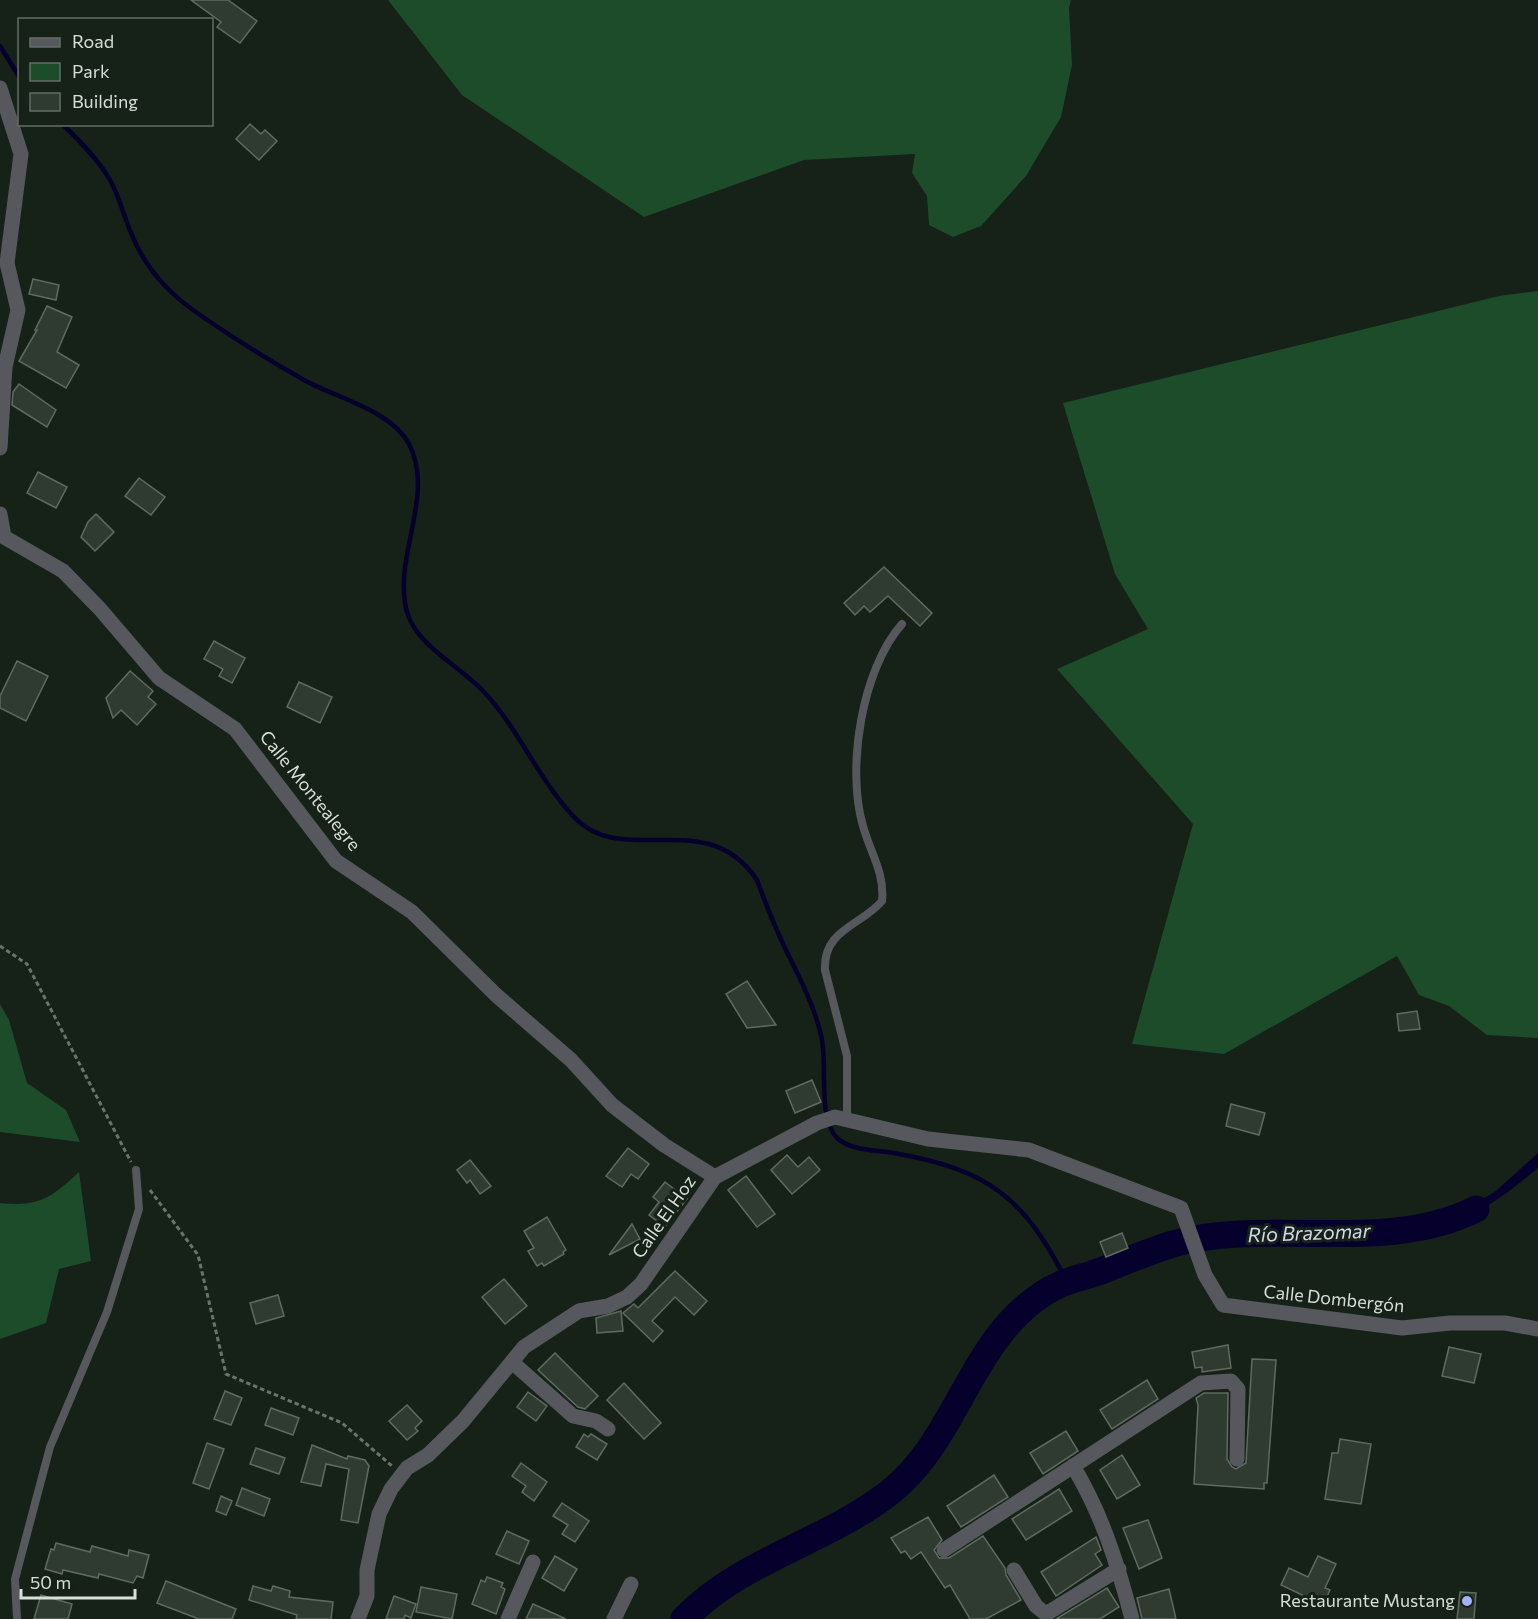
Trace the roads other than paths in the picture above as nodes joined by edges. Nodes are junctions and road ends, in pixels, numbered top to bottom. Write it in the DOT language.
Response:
graph roads {
  1 [pos="0,88"];
  2 [pos="0,448"];
  3 [pos="0,514"];
  4 [pos="902,624"];
  5 [pos="841,1118"];
  6 [pos="136,1170"];
  7 [pos="716,1177"];
  8 [pos="1538,1329"];
  9 [pos="512,1362"];
  10 [pos="608,1429"];
  11 [pos="1237,1459"];
  12 [pos="1073,1466"];
  13 [pos="944,1550"];
  14 [pos="533,1562"];
  15 [pos="1119,1569"];
  16 [pos="1014,1570"];
  17 [pos="632,1584"];
  18 [pos="17,1619"];
  19 [pos="358,1619"];
  20 [pos="508,1619"];
  21 [pos="614,1619"];
  22 [pos="1132,1619"];
  1 -- 2 [label="street"];
  3 -- 7 [label="street, Calle Montealegre"];
  4 -- 5 [label="lane"];
  5 -- 7 [label="street, Calle El Hoz"];
  5 -- 8 [label="street, Calle Dombergón"];
  6 -- 18 [label="lane"];
  7 -- 9 [label="street, Calle El Hoz"];
  9 -- 10 [label="street"];
  9 -- 19 [label="street, Calle El Hoz"];
  11 -- 12 [label="street"];
  12 -- 13 [label="street"];
  12 -- 15 [label="street"];
  14 -- 20 [label="street"];
  15 -- 16 [label="street"];
  15 -- 22 [label="street"];
  17 -- 21 [label="street"];
}
